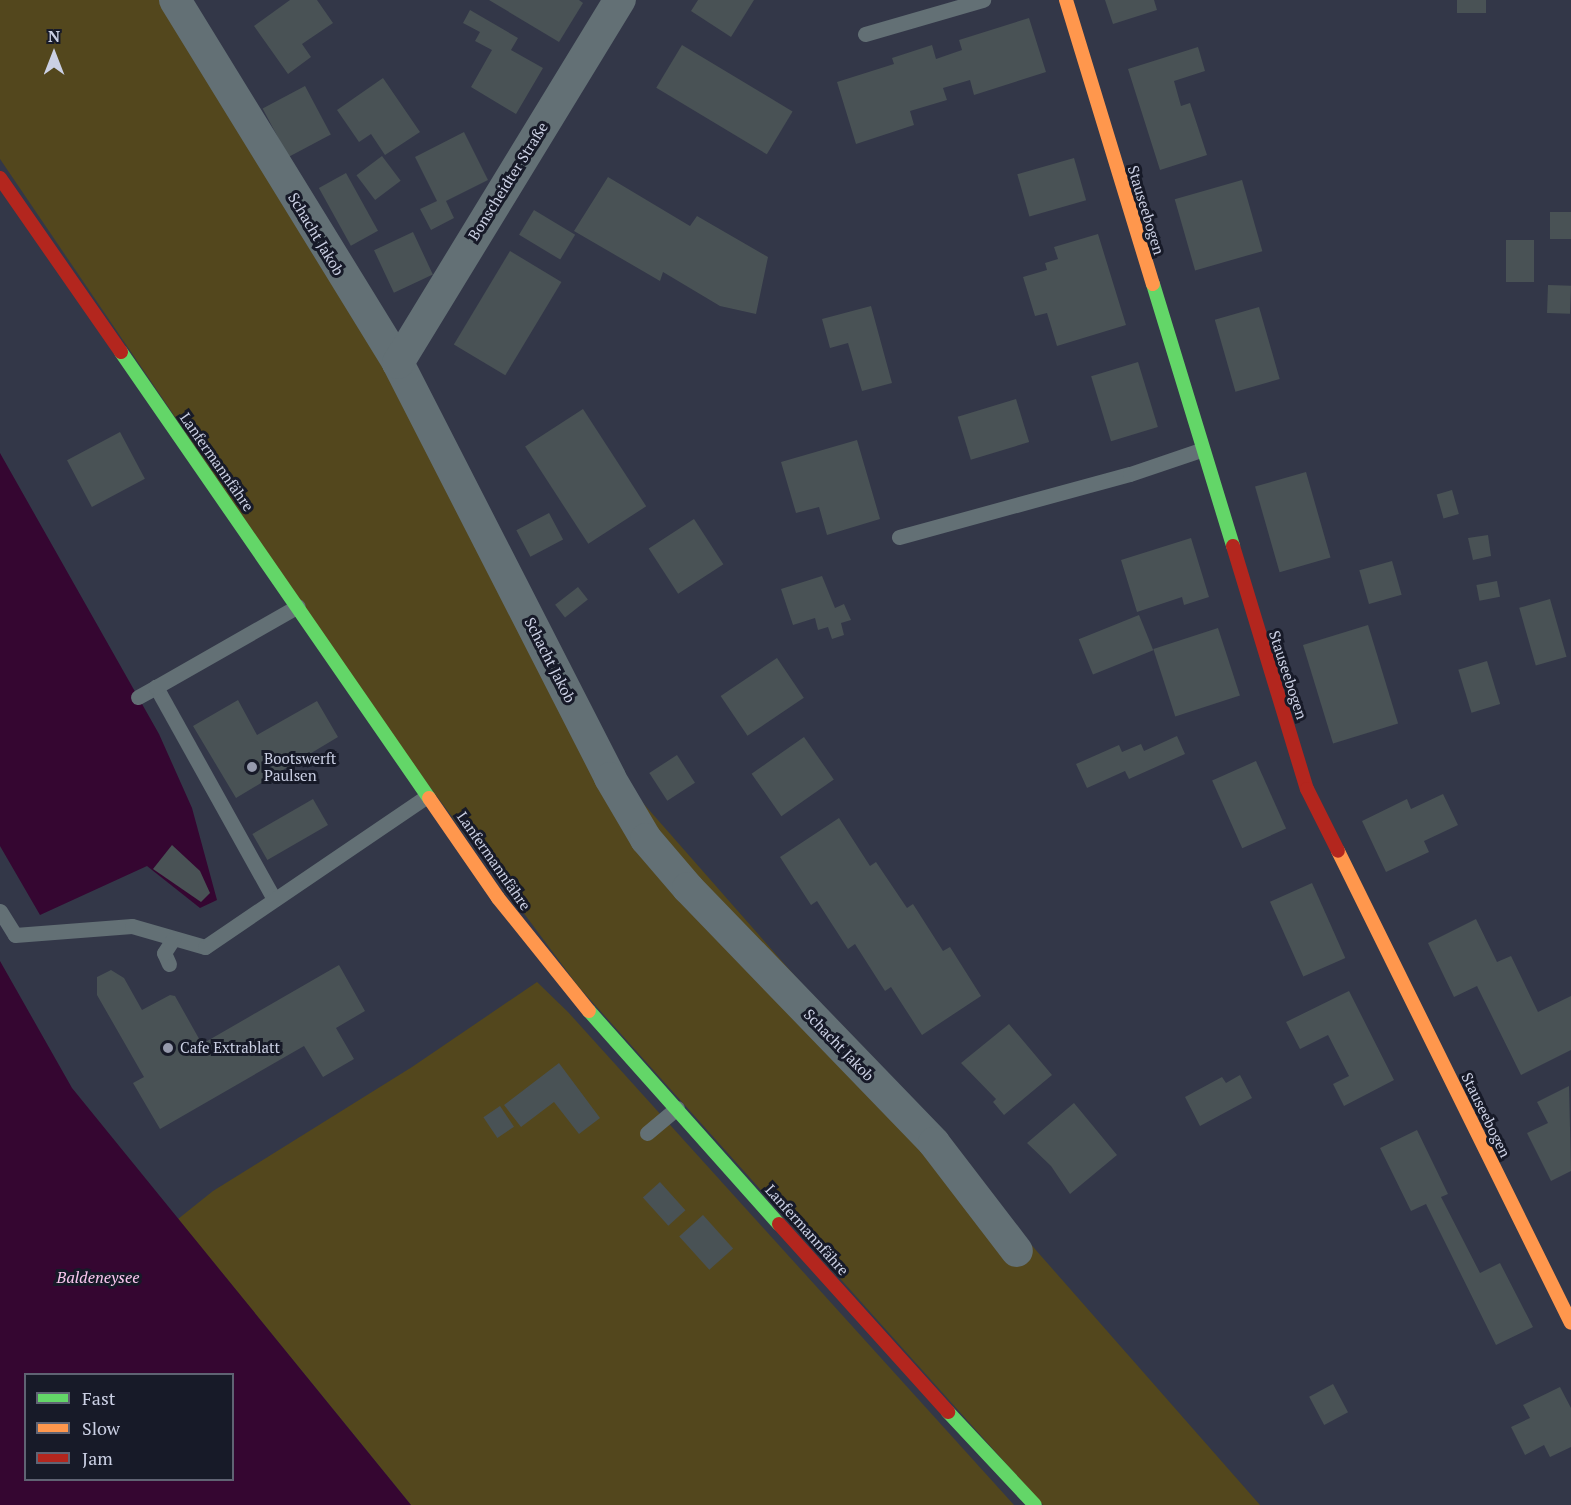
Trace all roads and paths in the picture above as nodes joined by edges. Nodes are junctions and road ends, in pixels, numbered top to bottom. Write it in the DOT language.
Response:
graph roads {
  1 [pos="175,0"];
  2 [pos="620,0"];
  3 [pos="983,0"];
  4 [pos="1066,0"];
  5 [pos="865,34"];
  6 [pos="0,178"];
  7 [pos="398,363"];
  8 [pos="1201,450"];
  9 [pos="899,537"];
  10 [pos="298,606"];
  11 [pos="156,687"];
  12 [pos="138,697"];
  13 [pos="427,796"];
  14 [pos="274,899"];
  15 [pos="0,910"];
  16 [pos="173,939"];
  17 [pos="169,964"];
  18 [pos="677,1108"];
  19 [pos="647,1133"];
  20 [pos="1017,1251"];
  21 [pos="1571,1323"];
  22 [pos="1035,1505"];
  1 -- 7 [label="street, Schacht Jakob"];
  2 -- 7 [label="street, Bonscheidter Straße"];
  3 -- 5 [label="lane"];
  4 -- 8 [label="street, Stauseebogen"];
  6 -- 10 [label="street, Lanfermannfähre"];
  7 -- 20 [label="street, Schacht Jakob"];
  8 -- 9 [label="lane"];
  8 -- 21 [label="street, Stauseebogen"];
  10 -- 11 [label="lane"];
  10 -- 13 [label="street, Lanfermannfähre"];
  11 -- 12 [label="lane"];
  11 -- 14 [label="lane"];
  13 -- 14 [label="lane"];
  13 -- 18 [label="street, Lanfermannfähre"];
  14 -- 16 [label="lane"];
  15 -- 16 [label="lane"];
  16 -- 17 [label="lane"];
  18 -- 19 [label="lane"];
  18 -- 22 [label="street, Lanfermannfähre"];
}
